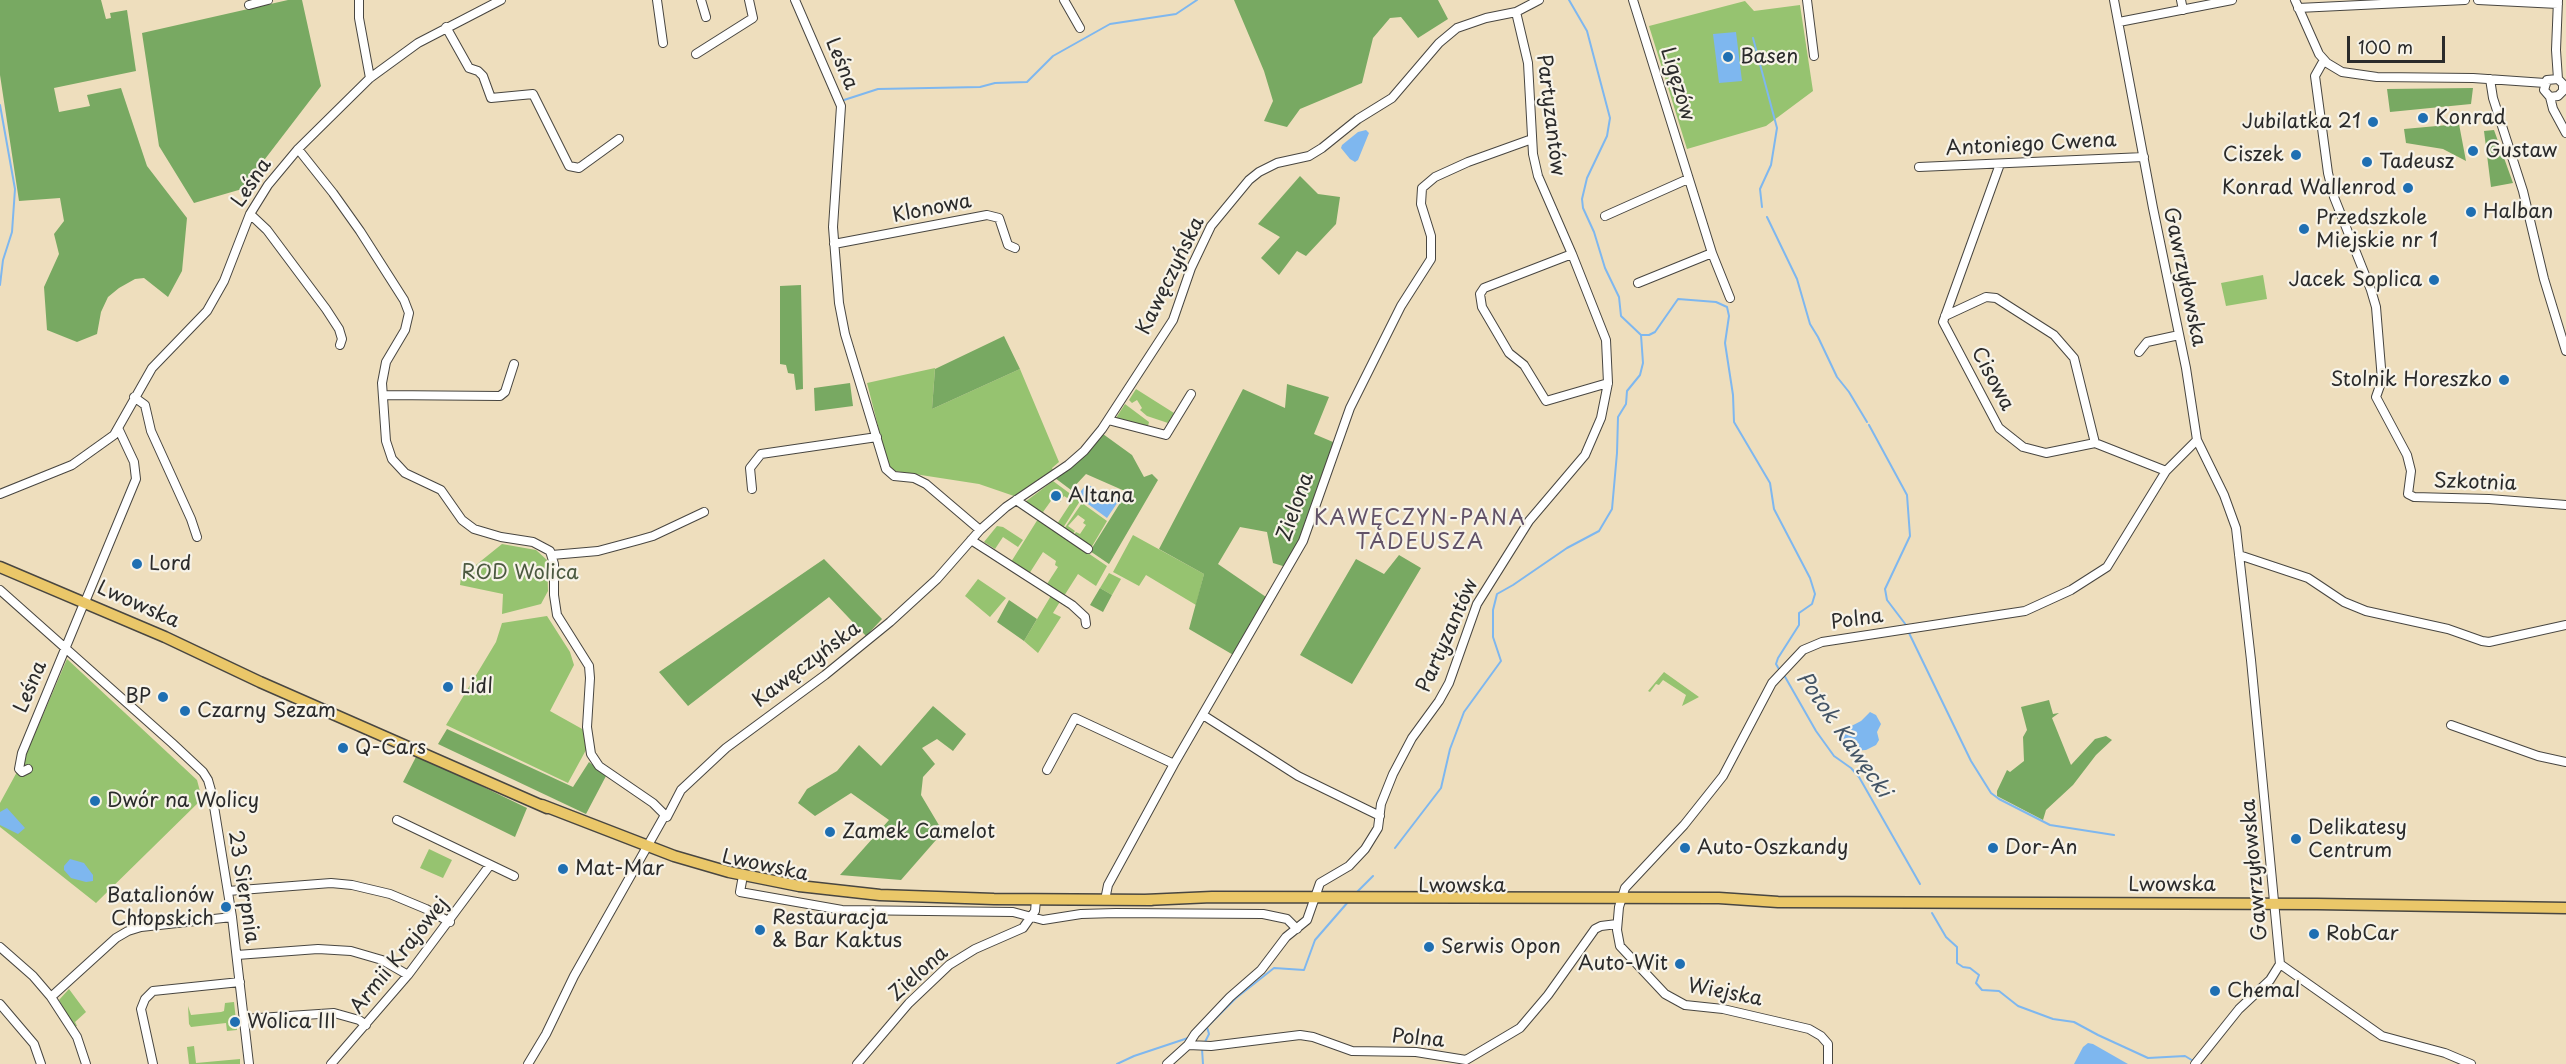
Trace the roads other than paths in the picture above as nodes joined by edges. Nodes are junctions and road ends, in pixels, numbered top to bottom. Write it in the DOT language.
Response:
graph roads {
  1 [pos="268,0"];
  2 [pos="359,0"];
  3 [pos="501,0"];
  4 [pos="657,0"];
  5 [pos="701,0"];
  6 [pos="749,0"];
  7 [pos="795,0"];
  8 [pos="1539,0"];
  9 [pos="1633,0"];
  10 [pos="1807,0"];
  11 [pos="2114,0"];
  12 [pos="2181,0"];
  13 [pos="2232,0"];
  14 [pos="2465,0"];
  15 [pos="2478,0"];
  16 [pos="1067,1"];
  17 [pos="2558,2"];
  18 [pos="2296,4"];
  19 [pos="249,5"];
  20 [pos="2183,10"];
  21 [pos="1516,12"];
  22 [pos="706,17"];
  23 [pos="2119,22"];
  24 [pos="446,27"];
  25 [pos="1080,28"];
  26 [pos="663,43"];
  27 [pos="696,54"];
  28 [pos="1814,56"];
  29 [pos="2324,60"];
  30 [pos="370,78"];
  31 [pos="2490,79"];
  32 [pos="2556,87"];
  33 [pos="2564,129"];
  34 [pos="619,139"];
  35 [pos="1532,139"];
  36 [pos="298,149"];
  37 [pos="2144,157"];
  38 [pos="2000,164"];
  39 [pos="1919,167"];
  40 [pos="1688,179"];
  41 [pos="250,214"];
  42 [pos="1605,216"];
  43 [pos="834,244"];
  44 [pos="1015,248"];
  45 [pos="1712,253"];
  46 [pos="1572,254"];
  47 [pos="1638,283"];
  48 [pos="1730,298"];
  49 [pos="1946,316"];
  50 [pos="2179,335"];
  51 [pos="340,345"];
  52 [pos="2566,351"];
  53 [pos="2139,352"];
  54 [pos="514,364"];
  55 [pos="1608,383"];
  56 [pos="1191,394"];
  57 [pos="382,395"];
  58 [pos="134,397"];
  59 [pos="1108,420"];
  60 [pos="119,430"];
  61 [pos="877,437"];
  62 [pos="2197,440"];
  63 [pos="2095,443"];
  64 [pos="2166,471"];
  65 [pos="752,489"];
  66 [pos="0,494"];
  67 [pos="1016,500"];
  68 [pos="2566,505"];
  69 [pos="704,512"];
  70 [pos="980,530"];
  71 [pos="197,537"];
  72 [pos="971,540"];
  73 [pos="1088,549"];
  74 [pos="552,555"];
  75 [pos="2239,555"];
  76 [pos="3,568"];
  77 [pos="0,590"];
  78 [pos="84,605"];
  79 [pos="1086,624"];
  80 [pos="2566,625"];
  81 [pos="71,634"];
  82 [pos="55,638"];
  83 [pos="65,649"];
  84 [pos="1203,715"];
  85 [pos="2451,725"];
  86 [pos="2566,762"];
  87 [pos="1174,765"];
  88 [pos="28,769"];
  89 [pos="1047,770"];
  90 [pos="666,816"];
  91 [pos="1380,816"];
  92 [pos="397,820"];
  93 [pos="645,848"];
  94 [pos="490,865"];
  95 [pos="514,876"];
  96 [pos="742,881"];
  97 [pos="228,891"];
  98 [pos="994,899"];
  99 [pos="1036,900"];
  100 [pos="1105,900"];
  101 [pos="1314,900"];
  102 [pos="1620,901"];
  103 [pos="2275,904"];
  104 [pos="2566,908"];
  105 [pos="232,917"];
  106 [pos="1031,918"];
  107 [pos="450,922"];
  108 [pos="1617,924"];
  109 [pos="1297,929"];
  110 [pos="0,946"];
  111 [pos="237,955"];
  112 [pos="2280,964"];
  113 [pos="408,975"];
  114 [pos="240,982"];
  115 [pos="51,997"];
  116 [pos="0,1004"];
  117 [pos="244,1018"];
  118 [pos="366,1025"];
  119 [pos="1191,1039"];
  120 [pos="1464,1062"];
  121 [pos="2196,1062"];
  122 [pos="42,1064"];
  123 [pos="86,1064"];
  124 [pos="153,1064"];
  125 [pos="249,1064"];
  126 [pos="331,1064"];
  127 [pos="528,1064"];
  128 [pos="857,1064"];
  129 [pos="1167,1064"];
  130 [pos="1828,1064"];
  131 [pos="2471,1064"];
  1 -- 19 [label="street"];
  2 -- 30 [label="street"];
  3 -- 24 [label="street, Leśna"];
  4 -- 26 [label="street"];
  5 -- 22 [label="street"];
  6 -- 27 [label="street"];
  7 -- 43 [label="street, Leśna"];
  8 -- 21 [label="street, Kawęczyńska"];
  9 -- 40 [label="street, Ligęzów"];
  10 -- 28 [label="street"];
  11 -- 23 [label="street, Gawrzyłowska"];
  12 -- 20 [label="street"];
  13 -- 20 [label="street"];
  14 -- 18 [label="street"];
  15 -- 17 [label="street"];
  16 -- 25 [label="street"];
  17 -- 32 [label="street"];
  18 -- 29 [label="street"];
  20 -- 23 [label="street"];
  21 -- 35 [label="street, Partyzantów"];
  21 -- 59 [label="street, Kawęczyńska"];
  23 -- 37 [label="street, Gawrzyłowska"];
  24 -- 30 [label="street, Leśna"];
  24 -- 34 [label="street"];
  29 -- 31 [label="street"];
  29 -- 68 [label="street, Szkotnia"];
  30 -- 36 [label="street, Leśna"];
  31 -- 32 [label="street"];
  31 -- 52 [label="street"];
  32 -- 33 [label="street"];
  35 -- 46 [label="street, Partyzantów"];
  35 -- 84 [label="street, Zielona"];
  36 -- 41 [label="street, Leśna"];
  36 -- 57 [label="street"];
  37 -- 38 [label="street, Antoniego Cwena"];
  37 -- 50 [label="street, Gawrzyłowska"];
  38 -- 39 [label="street, Antoniego Cwena"];
  38 -- 49 [label="street"];
  40 -- 42 [label="street"];
  40 -- 45 [label="street, Ligęzów"];
  41 -- 51 [label="street"];
  41 -- 58 [label="street, Leśna"];
  43 -- 44 [label="street, Klonowa"];
  43 -- 61 [label="street"];
  45 -- 47 [label="street"];
  45 -- 48 [label="street, Ligęzów"];
  46 -- 55 [label="street, Partyzantów"];
  46 -- 55 [label="street"];
  49 -- 63 [label="street, Cisowa"];
  49 -- 63 [label="street"];
  50 -- 53 [label="street"];
  50 -- 62 [label="street, Gawrzyłowska"];
  54 -- 57 [label="street"];
  55 -- 91 [label="street, Partyzantów"];
  56 -- 59 [label="street"];
  57 -- 74 [label="street"];
  58 -- 60 [label="street, Leśna"];
  58 -- 71 [label="street"];
  59 -- 67 [label="street, Kawęczyńska"];
  60 -- 66 [label="street, Leśna"];
  60 -- 78 [label="street, Leśna"];
  61 -- 65 [label="street"];
  61 -- 70 [label="street"];
  62 -- 64 [label="street, Polna"];
  62 -- 75 [label="street, Gawrzyłowska"];
  63 -- 64 [label="street"];
  64 -- 102 [label="street, Polna"];
  67 -- 70 [label="street, Kawęczyńska"];
  67 -- 73 [label="street"];
  69 -- 74 [label="street"];
  70 -- 72 [label="street, Kawęczyńska"];
  72 -- 79 [label="street"];
  72 -- 90 [label="street, Kawęczyńska"];
  74 -- 90 [label="street"];
  75 -- 80 [label="street"];
  75 -- 103 [label="street, Gawrzyłowska"];
  76 -- 78 [label="main road, Lwowska"];
  77 -- 82 [label="street, 23 Sierpnia"];
  78 -- 81 [label="street, Leśna"];
  78 -- 93 [label="main road, Lwowska"];
  81 -- 82 [label="street"];
  81 -- 83 [label="street, Leśna"];
  82 -- 83 [label="street, 23 Sierpnia"];
  83 -- 88 [label="street, Leśna"];
  83 -- 97 [label="street, 23 Sierpnia"];
  84 -- 87 [label="street, Zielona"];
  84 -- 91 [label="street"];
  85 -- 86 [label="street"];
  87 -- 89 [label="street"];
  87 -- 100 [label="street, Zielona"];
  90 -- 93 [label="street, Kawęczyńska"];
  91 -- 101 [label="street, Partyzantów"];
  92 -- 94 [label="street"];
  93 -- 96 [label="main road, Lwowska"];
  93 -- 98 [label="main road, Lwowska"];
  93 -- 127 [label="street, Kawęczyńska"];
  94 -- 95 [label="street"];
  94 -- 107 [label="street, Armii Krajowej"];
  96 -- 98 [label="main road, Lwowska"];
  96 -- 106 [label="street"];
  97 -- 105 [label="street, 23 Sierpnia"];
  97 -- 107 [label="street"];
  98 -- 99 [label="main road, Lwowska"];
  99 -- 100 [label="main road, Lwowska"];
  99 -- 106 [label="street"];
  100 -- 101 [label="main road, Lwowska"];
  101 -- 102 [label="main road, Lwowska"];
  101 -- 109 [label="street, Partyzantów"];
  102 -- 103 [label="main road, Lwowska"];
  102 -- 108 [label="street, Wiejska"];
  103 -- 104 [label="main road, Lwowska"];
  103 -- 112 [label="street, Gawrzyłowska"];
  105 -- 111 [label="street, 23 Sierpnia"];
  105 -- 115 [label="street"];
  106 -- 109 [label="street"];
  106 -- 128 [label="street, Zielona"];
  107 -- 113 [label="street, Armii Krajowej"];
  108 -- 120 [label="street, Polna"];
  108 -- 130 [label="street, Wiejska"];
  109 -- 119 [label="street, Partyzantów"];
  110 -- 115 [label="street"];
  111 -- 113 [label="street"];
  111 -- 114 [label="street, 23 Sierpnia"];
  112 -- 121 [label="street"];
  112 -- 131 [label="street, Gawrzyłowska"];
  113 -- 118 [label="street, Armii Krajowej"];
  114 -- 117 [label="street, 23 Sierpnia"];
  114 -- 124 [label="street"];
  115 -- 123 [label="street"];
  116 -- 122 [label="street"];
  117 -- 118 [label="street"];
  117 -- 125 [label="street, 23 Sierpnia"];
  118 -- 126 [label="street, Armii Krajowej"];
  119 -- 120 [label="street, Polna"];
  119 -- 129 [label="street"];
}
